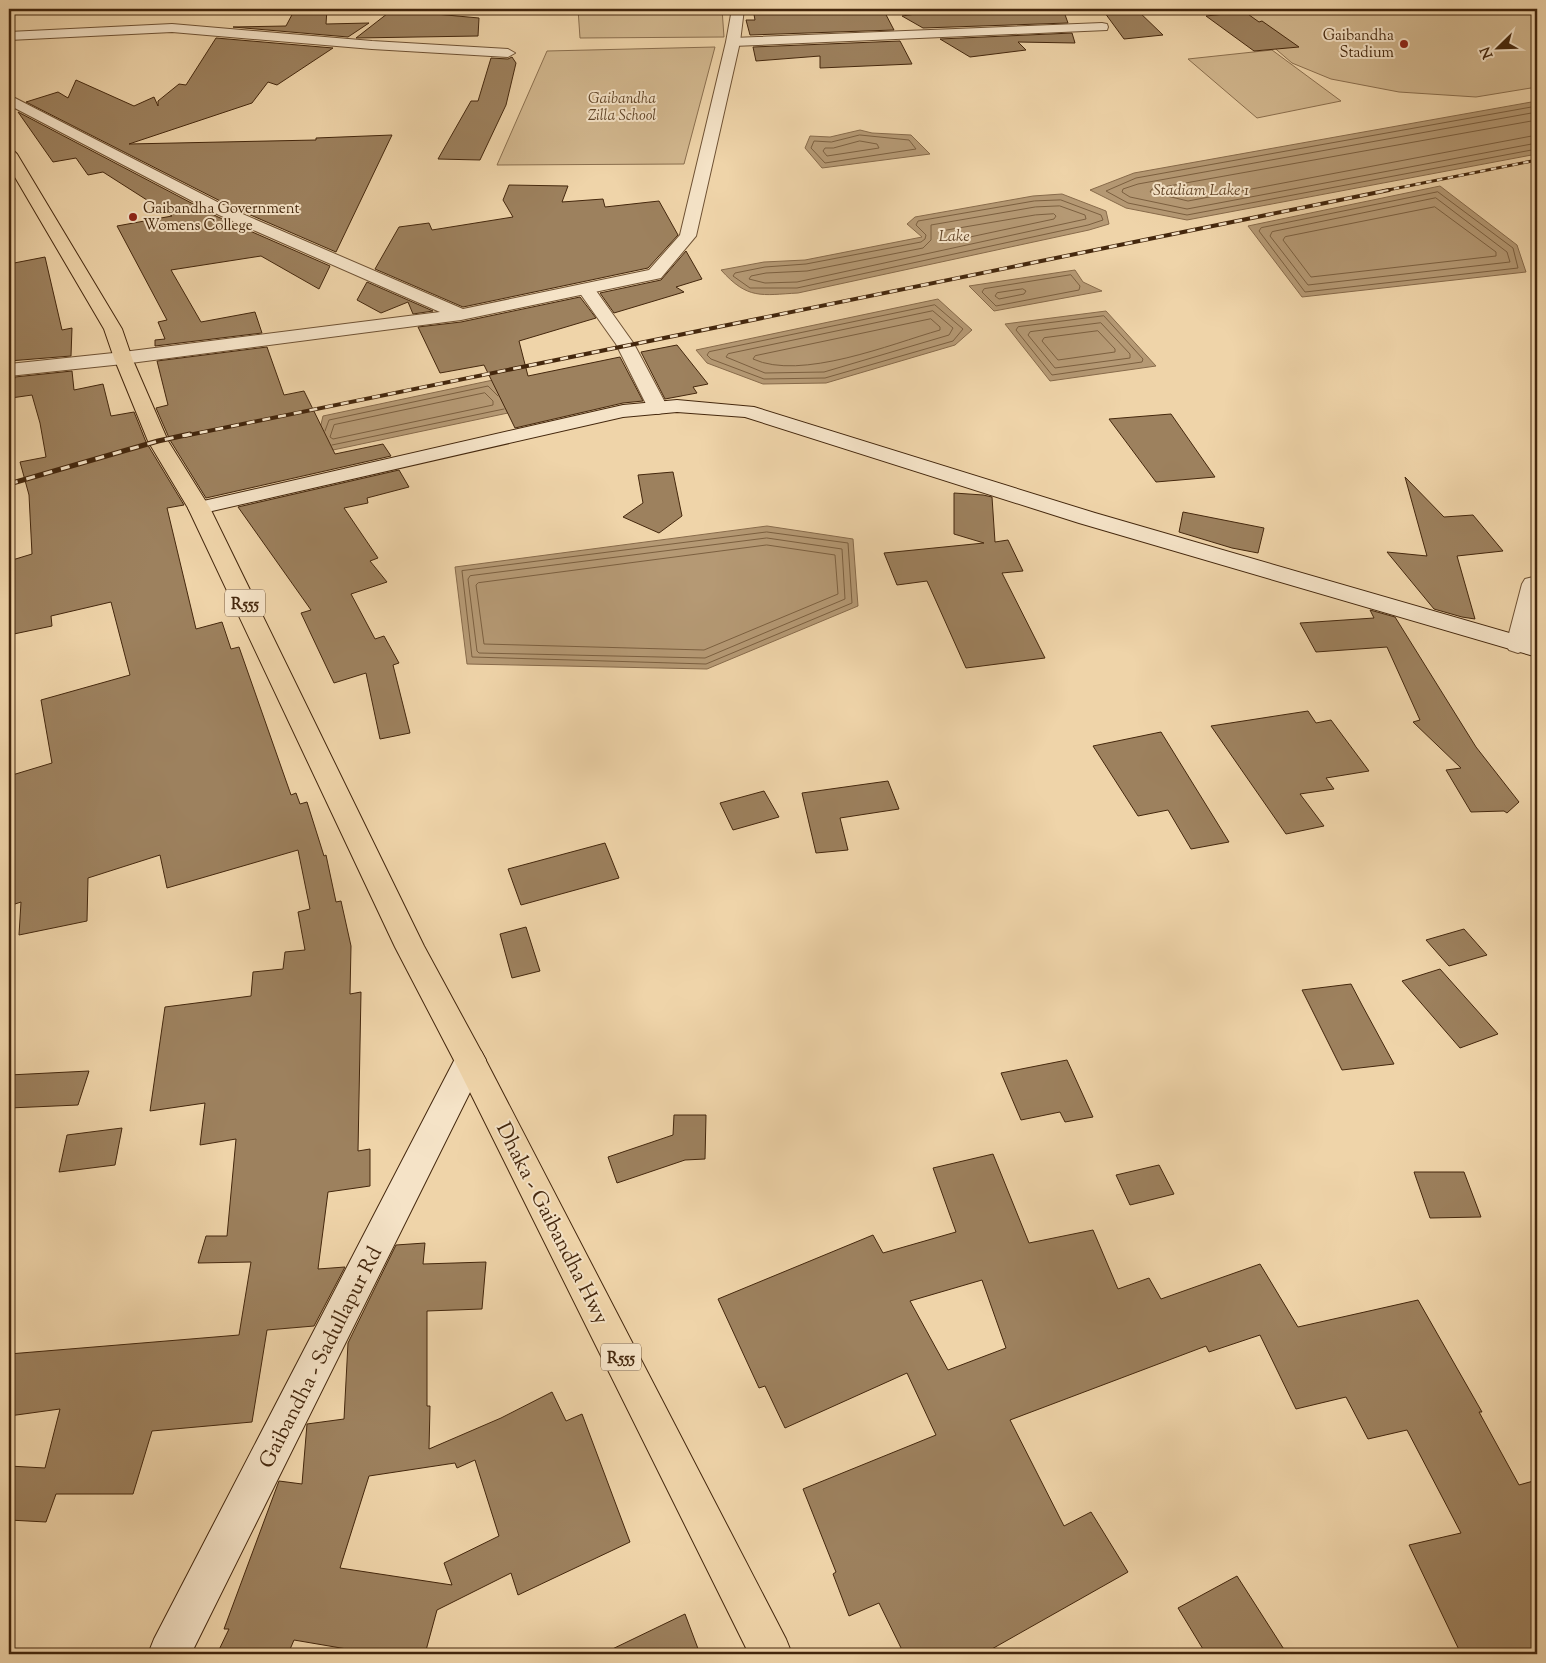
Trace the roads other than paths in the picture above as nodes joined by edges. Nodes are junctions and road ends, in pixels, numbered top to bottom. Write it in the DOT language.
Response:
graph roads {
  1 [pos="738,9"];
  2 [pos="187,15"];
  3 [pos="1102,27"];
  4 [pos="172,28"];
  5 [pos="9,36"];
  6 [pos="733,42"];
  7 [pos="508,53"];
  8 [pos="9,99"];
  9 [pos="9,154"];
  10 [pos="586,289"];
  11 [pos="462,315"];
  12 [pos="123,358"];
  13 [pos="9,370"];
  14 [pos="658,408"];
  15 [pos="199,508"];
  16 [pos="1537,583"];
  17 [pos="1527,647"];
  18 [pos="470,1060"];
  19 [pos="169,1654"];
  20 [pos="771,1654"];
  1 -- 6 [label="street"];
  2 -- 4 [label="street"];
  3 -- 6 [label="street"];
  4 -- 5 [label="street"];
  4 -- 7 [label="street"];
  6 -- 10 [label="street"];
  8 -- 11 [label="street"];
  9 -- 12 [label="main road, R555"];
  10 -- 11 [label="street"];
  10 -- 14 [label="street"];
  11 -- 12 [label="street"];
  12 -- 13 [label="street"];
  12 -- 15 [label="main road, R555"];
  14 -- 15 [label="street"];
  14 -- 17 [label="street"];
  15 -- 18 [label="main road, R555"];
  16 -- 17 [label="street"];
  18 -- 19 [label="street, Gaibandha - Sadullapur Rd"];
  18 -- 20 [label="main road, Dhaka - Gaibandha Hwy / R555"];
}
